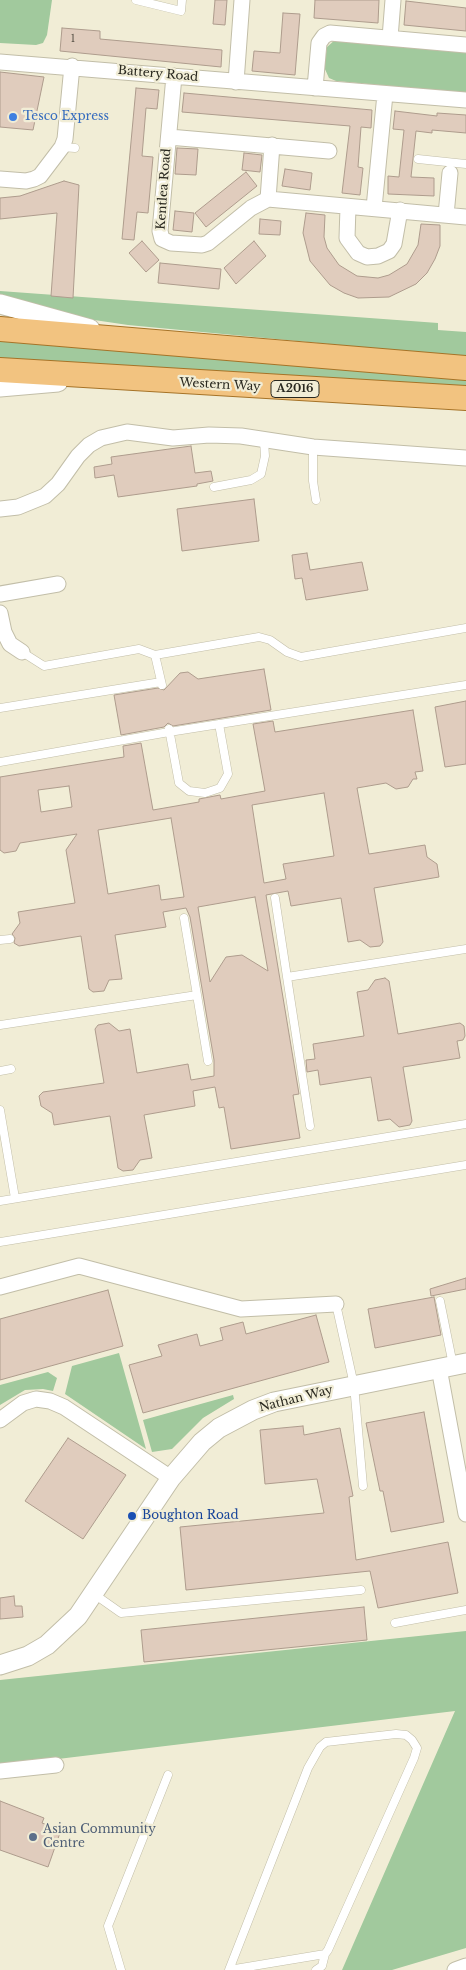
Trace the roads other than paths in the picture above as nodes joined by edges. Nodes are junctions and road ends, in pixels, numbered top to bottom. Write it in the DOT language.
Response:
graph roads {
  1 [pos="136,0"];
  2 [pos="182,0"];
  3 [pos="242,0"];
  4 [pos="393,0"];
  5 [pos="390,38"];
  6 [pos="466,45"];
  7 [pos="0,62"];
  8 [pos="72,66"];
  9 [pos="174,76"];
  10 [pos="236,82"];
  11 [pos="315,88"];
  12 [pos="385,94"];
  13 [pos="466,100"];
  14 [pos="168,137"];
  15 [pos="272,145"];
  16 [pos="329,151"];
  17 [pos="418,159"];
  18 [pos="466,164"];
  19 [pos="451,168"];
  20 [pos="0,179"];
  21 [pos="268,199"];
  22 [pos="348,207"];
  23 [pos="374,208"];
  24 [pos="400,210"];
  25 [pos="446,215"];
  26 [pos="466,217"];
  27 [pos="0,304"];
  28 [pos="0,329"];
  29 [pos="191,346"];
  30 [pos="466,368"];
  31 [pos="0,370"];
  32 [pos="124,379"];
  33 [pos="0,387"];
  34 [pos="466,398"];
  35 [pos="264,441"];
  36 [pos="312,447"];
  37 [pos="466,458"];
  38 [pos="214,486"];
  39 [pos="316,500"];
  40 [pos="0,509"];
  41 [pos="58,584"];
  42 [pos="0,594"];
  43 [pos="0,613"];
  44 [pos="466,628"];
  45 [pos="11,647"];
  46 [pos="155,654"];
  47 [pos="466,685"];
  48 [pos="0,708"];
  49 [pos="219,724"];
  50 [pos="169,731"];
  51 [pos="0,762"];
  52 [pos="275,898"];
  53 [pos="184,918"];
  54 [pos="10,938"];
  55 [pos="0,940"];
  56 [pos="466,949"];
  57 [pos="287,977"];
  58 [pos="197,995"];
  59 [pos="0,1025"];
  60 [pos="208,1061"];
  61 [pos="11,1069"];
  62 [pos="0,1071"];
  63 [pos="0,1110"];
  64 [pos="466,1124"];
  65 [pos="310,1126"];
  66 [pos="466,1165"];
  67 [pos="15,1198"];
  68 [pos="0,1201"];
  69 [pos="0,1242"];
  70 [pos="0,1287"];
  71 [pos="440,1301"];
  72 [pos="336,1304"];
  73 [pos="453,1365"];
  74 [pos="354,1385"];
  75 [pos="0,1420"];
  76 [pos="461,1465"];
  77 [pos="171,1478"];
  78 [pos="363,1486"];
  79 [pos="466,1514"];
  80 [pos="361,1590"];
  81 [pos="94,1594"];
  82 [pos="466,1610"];
  83 [pos="395,1623"];
  84 [pos="0,1665"];
  85 [pos="56,1766"];
  86 [pos="0,1771"];
  87 [pos="168,1775"];
  88 [pos="325,1954"];
  89 [pos="466,1966"];
  90 [pos="121,1970"];
  91 [pos="229,1970"];
  92 [pos="316,1970"];
  93 [pos="455,1970"];
  1 -- 2 [label="lane"];
  3 -- 10 [label="street"];
  4 -- 5 [label="street"];
  5 -- 6 [label="street"];
  5 -- 11 [label="street"];
  7 -- 8 [label="street, Battery Road"];
  8 -- 9 [label="street, Battery Road"];
  8 -- 20 [label="street"];
  9 -- 10 [label="street, Battery Road"];
  9 -- 14 [label="street, Kentlea Road"];
  10 -- 11 [label="street, Battery Road"];
  11 -- 12 [label="street, Battery Road"];
  12 -- 13 [label="street, Battery Road"];
  12 -- 23 [label="street"];
  14 -- 15 [label="street, Kentlea Road"];
  14 -- 21 [label="street, Kentlea Road"];
  15 -- 16 [label="street, Kentlea Road"];
  15 -- 21 [label="street"];
  17 -- 19 [label="lane"];
  18 -- 19 [label="lane"];
  19 -- 25 [label="street"];
  21 -- 22 [label="street"];
  22 -- 23 [label="street"];
  22 -- 24 [label="street"];
  23 -- 24 [label="street"];
  24 -- 25 [label="street"];
  25 -- 26 [label="street"];
  27 -- 29 [label="street"];
  28 -- 29 [label="main road"];
  29 -- 30 [label="main road"];
  31 -- 32 [label="main road, Western Way / A2016"];
  32 -- 33 [label="street, Western Way / A2016"];
  32 -- 34 [label="main road, Western Way / A2016"];
  35 -- 36 [label="street"];
  35 -- 38 [label="lane"];
  35 -- 40 [label="street"];
  36 -- 37 [label="street"];
  36 -- 39 [label="lane"];
  41 -- 42 [label="street"];
  43 -- 45 [label="street"];
  44 -- 46 [label="lane"];
  45 -- 46 [label="lane"];
  46 -- 48 [label="lane"];
  47 -- 49 [label="lane"];
  49 -- 50 [label="lane"];
  49 -- 50 [label="lane"];
  50 -- 51 [label="lane"];
  52 -- 57 [label="lane"];
  53 -- 58 [label="lane"];
  54 -- 55 [label="lane"];
  56 -- 57 [label="lane"];
  57 -- 65 [label="lane"];
  58 -- 59 [label="lane"];
  58 -- 60 [label="lane"];
  61 -- 62 [label="lane"];
  63 -- 67 [label="lane"];
  64 -- 67 [label="lane"];
  66 -- 69 [label="lane"];
  67 -- 68 [label="lane"];
  70 -- 72 [label="street"];
  71 -- 73 [label="lane"];
  72 -- 74 [label="lane"];
  73 -- 74 [label="street, Nathan Way"];
  73 -- 76 [label="street"];
  74 -- 77 [label="street, Nathan Way"];
  74 -- 78 [label="lane"];
  75 -- 77 [label="street"];
  76 -- 79 [label="street"];
  77 -- 81 [label="street, Nathan Way"];
  80 -- 81 [label="lane"];
  81 -- 84 [label="street, Nathan Way"];
  82 -- 83 [label="lane"];
  85 -- 86 [label="street"];
  87 -- 90 [label="lane"];
  88 -- 91 [label="lane"];
  88 -- 91 [label="lane"];
  88 -- 92 [label="lane"];
  89 -- 93 [label="street"];
}
